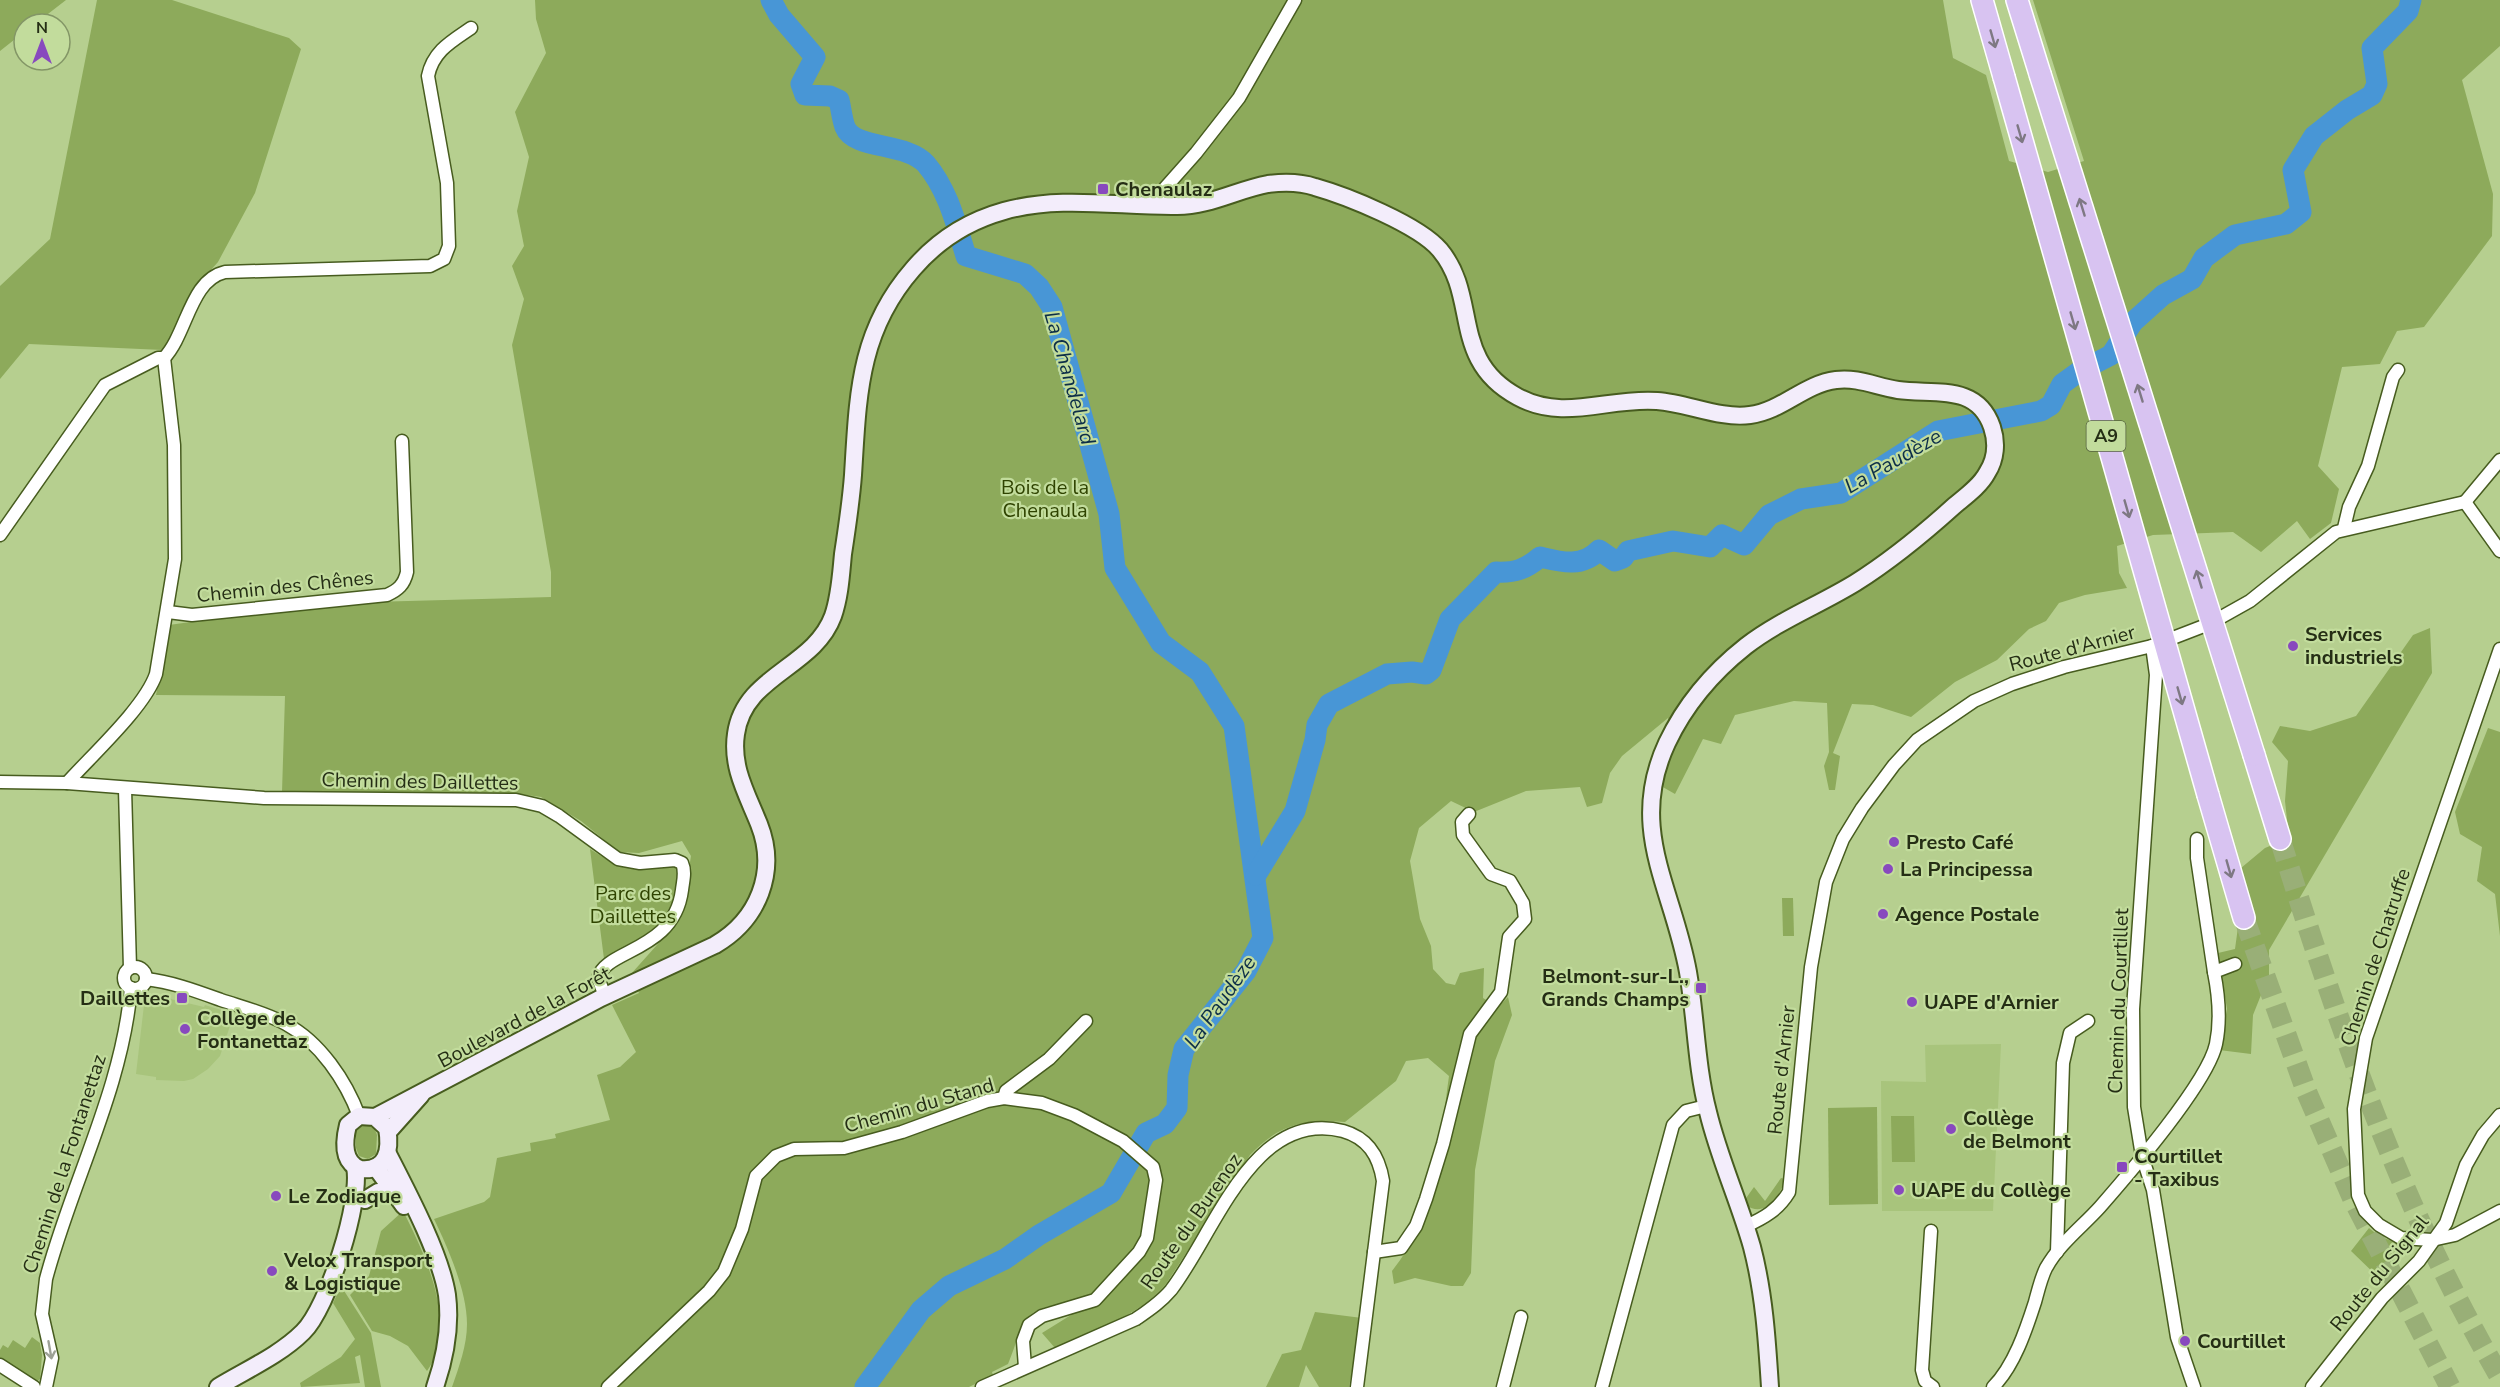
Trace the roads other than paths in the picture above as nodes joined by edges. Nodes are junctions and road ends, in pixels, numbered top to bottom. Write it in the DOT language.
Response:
graph roads {
  1 [pos="1295,0"];
  2 [pos="1982,0"];
  3 [pos="2017,0"];
  4 [pos="471,28"];
  5 [pos="1149,206"];
  6 [pos="164,358"];
  7 [pos="2398,370"];
  8 [pos="402,441"];
  9 [pos="2500,460"];
  10 [pos="2465,502"];
  11 [pos="2344,528"];
  12 [pos="0,535"];
  13 [pos="2500,551"];
  14 [pos="168,612"];
  15 [pos="2152,646"];
  16 [pos="2500,649"];
  17 [pos="0,782"];
  18 [pos="67,783"];
  19 [pos="124,789"];
  20 [pos="1469,814"];
  21 [pos="2198,839"];
  22 [pos="2280,839"];
  23 [pos="2244,918"];
  24 [pos="2235,964"];
  25 [pos="130,968"];
  26 [pos="2214,972"];
  27 [pos="146,979"];
  28 [pos="131,988"];
  29 [pos="604,996"];
  30 [pos="1086,1021"];
  31 [pos="2088,1021"];
  32 [pos="421,1095"];
  33 [pos="1004,1098"];
  34 [pos="1706,1106"];
  35 [pos="2500,1115"];
  36 [pos="367,1116"];
  37 [pos="388,1132"];
  38 [pos="388,1154"];
  39 [pos="2142,1156"];
  40 [pos="367,1168"];
  41 [pos="395,1193"];
  42 [pos="365,1200"];
  43 [pos="2500,1211"];
  44 [pos="350,1222"];
  45 [pos="421,1225"];
  46 [pos="1746,1226"];
  47 [pos="1931,1231"];
  48 [pos="2432,1240"];
  49 [pos="1374,1252"];
  50 [pos="2057,1252"];
  51 [pos="1521,1317"];
  52 [pos="0,1365"];
  53 [pos="1025,1367"];
  54 [pos="34,1387"];
  55 [pos="46,1387"];
  56 [pos="218,1387"];
  57 [pos="435,1387"];
  58 [pos="608,1387"];
  59 [pos="982,1387"];
  60 [pos="1357,1387"];
  61 [pos="1503,1387"];
  62 [pos="1602,1387"];
  63 [pos="1770,1387"];
  64 [pos="1933,1387"];
  65 [pos="1993,1387"];
  66 [pos="2194,1387"];
  67 [pos="2312,1387"];
  1 -- 5 [label="street"];
  2 -- 23 [label="highway, A9, one-way, bridge"];
  22 -- 3 [label="highway, A9, one-way, bridge"];
  4 -- 6 [label="street"];
  5 -- 29 [label="street, Boulevard de la Forêt"];
  5 -- 34 [label="street, Boulevard de la Forêt"];
  6 -- 12 [label="street"];
  6 -- 14 [label="street"];
  7 -- 11 [label="street"];
  8 -- 14 [label="street, Chemin des Chênes"];
  9 -- 10 [label="street"];
  10 -- 11 [label="street, Route d'Arnier"];
  10 -- 13 [label="street"];
  11 -- 15 [label="street, Route d'Arnier"];
  14 -- 18 [label="street"];
  15 -- 39 [label="street, Chemin du Courtillet"];
  15 -- 46 [label="street, Route d'Arnier"];
  16 -- 48 [label="street, Chemin de Chatruffe"];
  17 -- 18 [label="street, Chemin des Daillettes"];
  18 -- 19 [label="street, Chemin des Daillettes"];
  19 -- 25 [label="street"];
  19 -- 29 [label="street, Chemin des Daillettes"];
  20 -- 49 [label="street"];
  21 -- 26 [label="street"];
  24 -- 26 [label="street"];
  25 -- 27 [label="street"];
  25 -- 28 [label="street"];
  26 -- 39 [label="street"];
  27 -- 28 [label="street"];
  27 -- 36 [label="street"];
  28 -- 55 [label="street, Chemin de la Fontanettaz, one-way"];
  29 -- 32 [label="street, Boulevard de la Forêt"];
  30 -- 33 [label="street"];
  31 -- 50 [label="street"];
  32 -- 36 [label="street, Boulevard de la Forêt"];
  32 -- 37 [label="street, Boulevard de la Forêt"];
  33 -- 53 [label="street, Chemin du Stand"];
  33 -- 58 [label="street, Chemin du Stand"];
  34 -- 46 [label="street"];
  34 -- 62 [label="street"];
  35 -- 48 [label="street, Route du Signal"];
  36 -- 37 [label="street"];
  36 -- 40 [label="street"];
  37 -- 38 [label="street"];
  38 -- 40 [label="street"];
  38 -- 45 [label="street"];
  39 -- 50 [label="street"];
  39 -- 66 [label="street, Chemin du Courtillet"];
  40 -- 41 [label="street"];
  40 -- 42 [label="street"];
  40 -- 44 [label="street"];
  41 -- 42 [label="street"];
  41 -- 45 [label="street"];
  42 -- 44 [label="street"];
  43 -- 48 [label="street, Chemin de Chatruffe"];
  44 -- 56 [label="street"];
  45 -- 57 [label="street"];
  46 -- 63 [label="street"];
  47 -- 64 [label="street"];
  48 -- 67 [label="street, Route du Signal"];
  49 -- 53 [label="street, Route du Burenoz"];
  49 -- 60 [label="street, Route du Burenoz"];
  50 -- 65 [label="street"];
  51 -- 61 [label="street"];
  52 -- 54 [label="street"];
  53 -- 59 [label="street, Route du Burenoz"];
}
